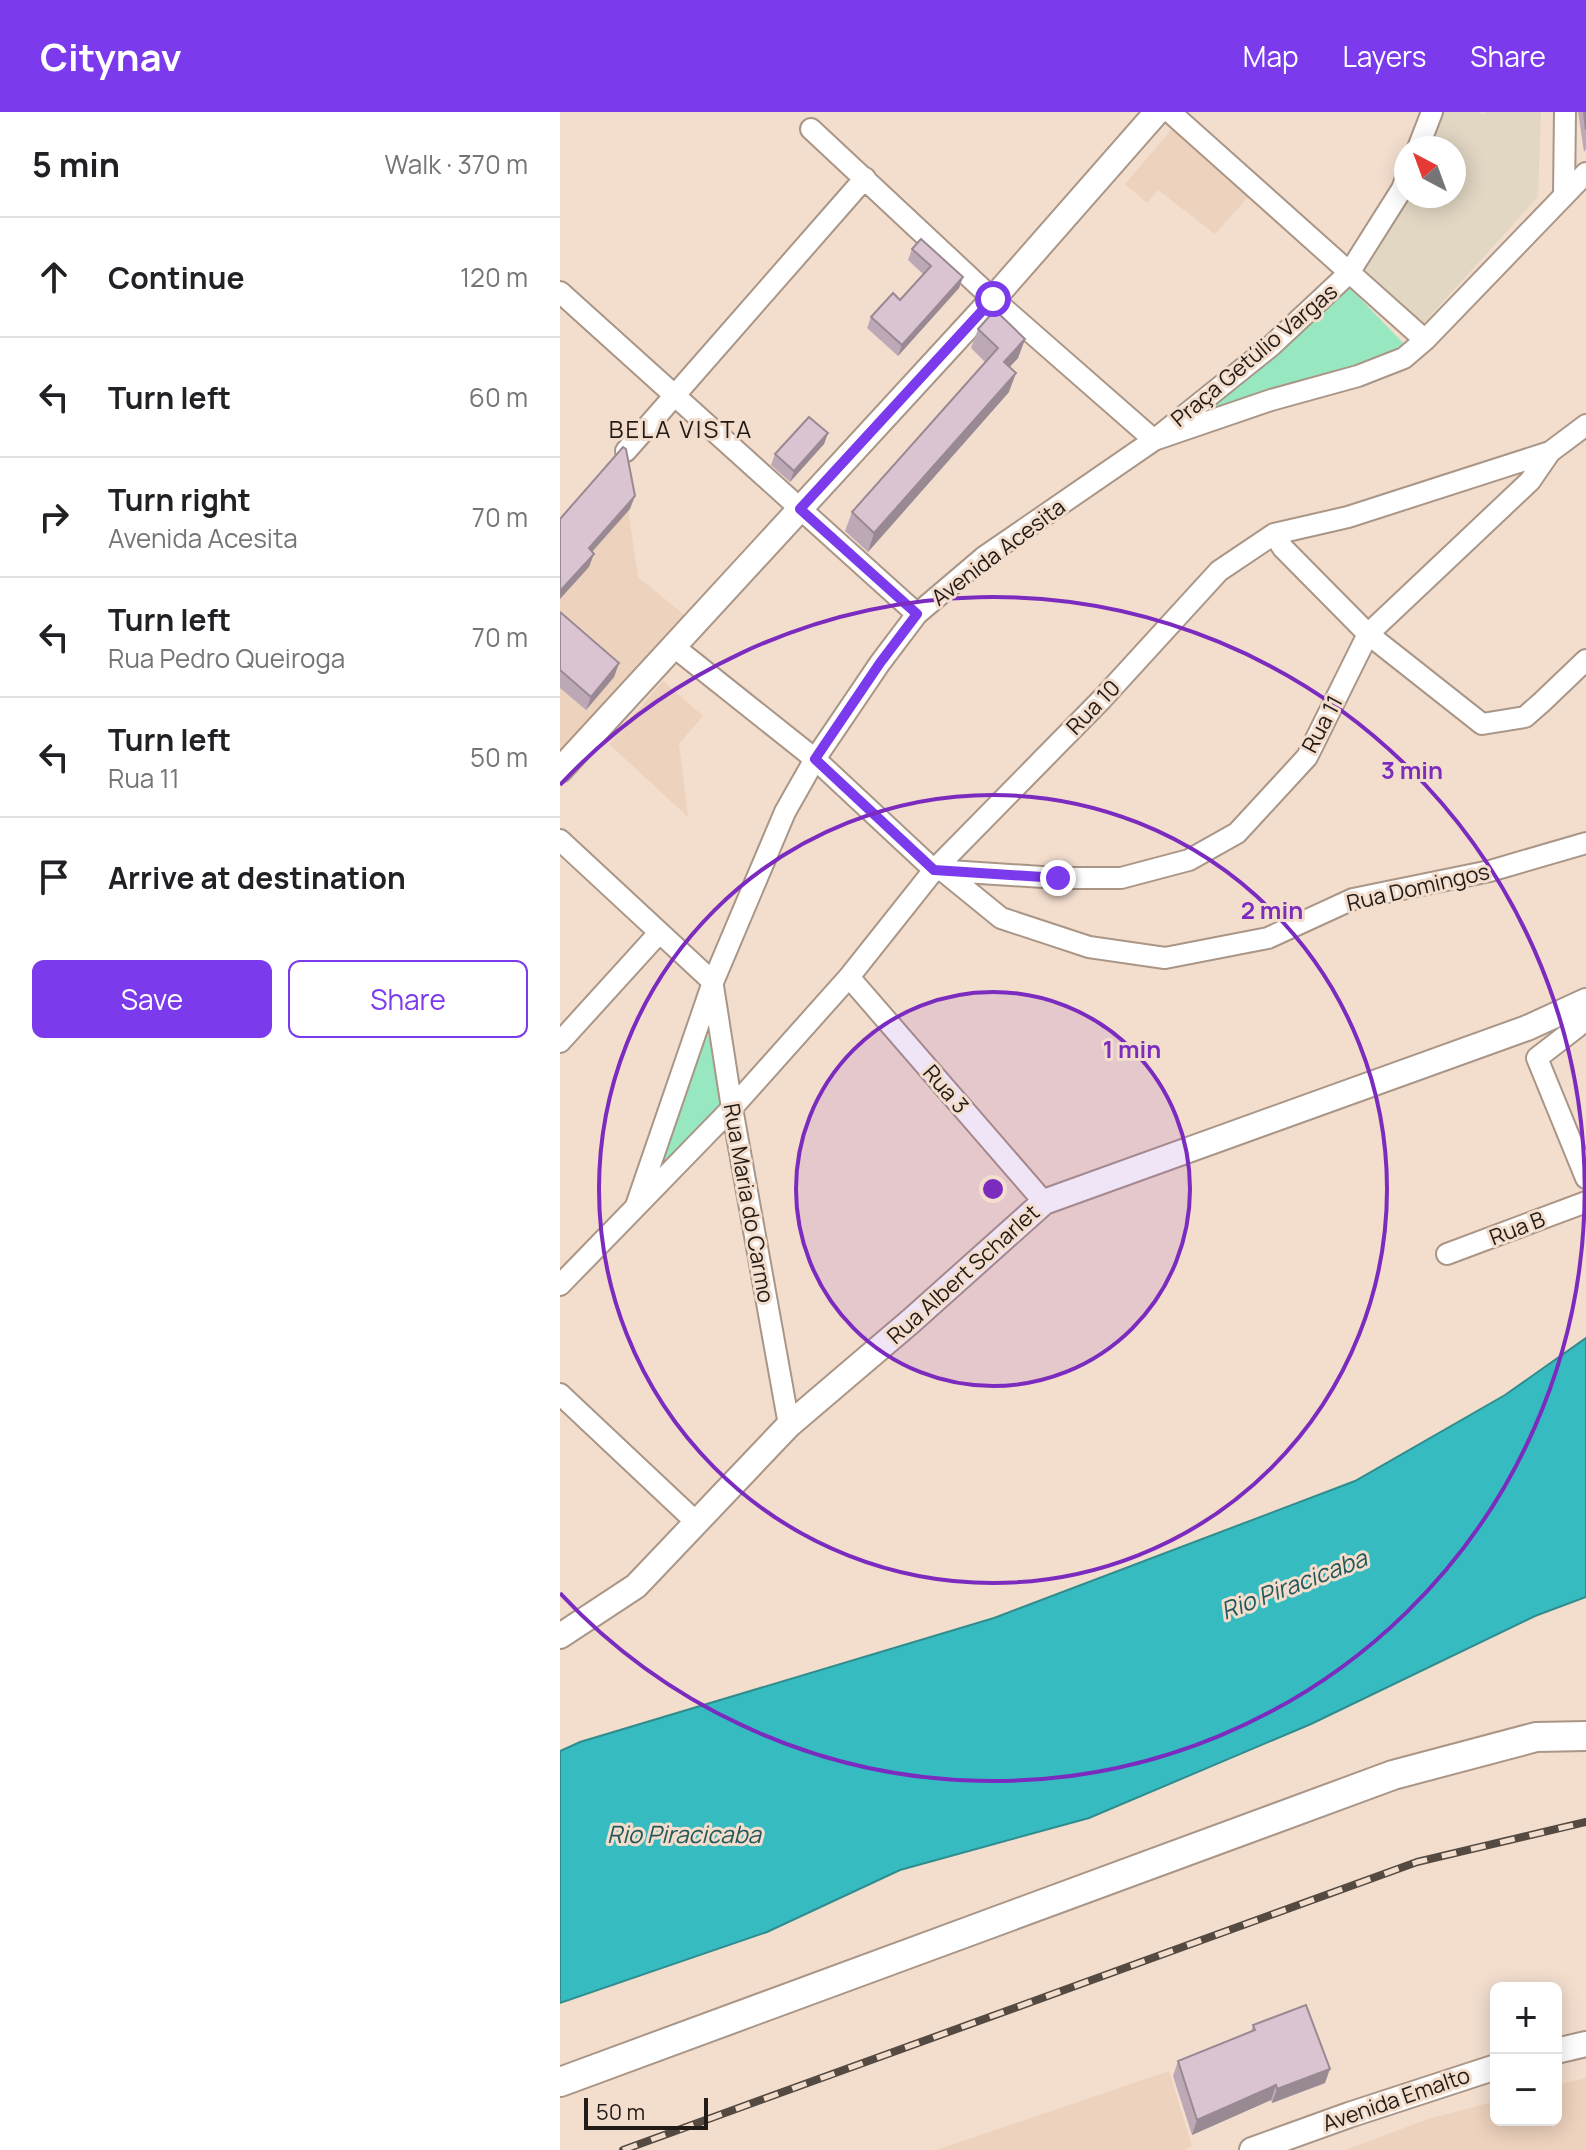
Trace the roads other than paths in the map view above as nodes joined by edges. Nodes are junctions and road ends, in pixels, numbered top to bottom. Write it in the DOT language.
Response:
graph roads {
  1 [pos="1157,112"];
  2 [pos="1170,112"];
  3 [pos="1432,112"];
  4 [pos="1565,112"];
  5 [pos="811,129"];
  6 [pos="1423,136"];
  7 [pos="1586,173"];
  8 [pos="865,178"];
  9 [pos="1564,195"];
  10 [pos="1394,202"];
  11 [pos="1349,273"];
  12 [pos="560,292"];
  13 [pos="993,299"];
  14 [pos="1425,340"];
  15 [pos="675,397"];
  16 [pos="1586,425"];
  17 [pos="1154,440"];
  18 [pos="626,451"];
  19 [pos="1550,452"];
  20 [pos="800,509"];
  21 [pos="1274,534"];
  22 [pos="917,614"];
  23 [pos="1368,634"];
  24 [pos="673,646"];
  25 [pos="1586,660"];
  26 [pos="815,759"];
  27 [pos="560,770"];
  28 [pos="560,840"];
  29 [pos="1586,843"];
  30 [pos="938,870"];
  31 [pos="659,933"];
  32 [pos="849,977"];
  33 [pos="713,982"];
  34 [pos="1586,1001"];
  35 [pos="1586,1020"];
  36 [pos="560,1042"];
  37 [pos="732,1108"];
  38 [pos="1586,1178"];
  39 [pos="1044,1202"];
  40 [pos="1586,1202"];
  41 [pos="636,1206"];
  42 [pos="1447,1254"];
  43 [pos="560,1285"];
  44 [pos="560,1394"];
  45 [pos="789,1425"];
  46 [pos="696,1522"];
  47 [pos="560,1636"];
  48 [pos="1586,1736"];
  49 [pos="1586,2044"];
  50 [pos="1562,2050"];
  51 [pos="1490,2069"];
  52 [pos="560,2082"];
  53 [pos="1252,2150"];
  1 -- 13 [label="main road"];
  2 -- 11 [label="street"];
  3 -- 6 [label="street"];
  4 -- 9 [label="street"];
  5 -- 8 [label="street"];
  7 -- 9 [label="street, Avenida Acesita"];
  8 -- 13 [label="street"];
  8 -- 15 [label="street"];
  9 -- 14 [label="street, Avenida Acesita"];
  10 -- 11 [label="street"];
  11 -- 14 [label="street, Praça Getúlio Vargas"];
  11 -- 17 [label="street, Praça Getúlio Vargas"];
  12 -- 15 [label="street"];
  13 -- 17 [label="street"];
  13 -- 20 [label="main road"];
  14 -- 17 [label="street, Avenida Acesita"];
  15 -- 18 [label="street"];
  15 -- 20 [label="street"];
  16 -- 19 [label="street, Rua 11"];
  17 -- 22 [label="street, Avenida Acesita"];
  19 -- 21 [label="street, Rua 10"];
  19 -- 23 [label="street, Rua 11"];
  20 -- 22 [label="street"];
  20 -- 24 [label="main road"];
  21 -- 23 [label="street"];
  21 -- 30 [label="street, Rua 10"];
  22 -- 26 [label="street, Avenida Acesita"];
  23 -- 25 [label="street"];
  23 -- 30 [label="street, Rua 11"];
  24 -- 26 [label="street, Rua Domingos"];
  24 -- 27 [label="main road"];
  26 -- 30 [label="street, Rua Domingos"];
  26 -- 33 [label="street, Avenida Acesita"];
  28 -- 31 [label="street"];
  29 -- 30 [label="street, Rua Domingos"];
  30 -- 32 [label="street, Rua 10"];
  31 -- 33 [label="street"];
  31 -- 36 [label="street"];
  32 -- 37 [label="street, Rua 10"];
  32 -- 39 [label="street, Rua 3"];
  33 -- 37 [label="street, Rua Maria do Carmo"];
  33 -- 41 [label="street, Avenida Acesita"];
  34 -- 39 [label="main road, Rua Albert Scharlet"];
  35 -- 38 [label="street"];
  37 -- 41 [label="street, Rua 10"];
  37 -- 45 [label="street, Rua Maria do Carmo"];
  39 -- 45 [label="main road, Rua Albert Scharlet"];
  40 -- 42 [label="street, Rua B"];
  41 -- 43 [label="street, Rua 10"];
  44 -- 46 [label="street"];
  45 -- 46 [label="main road, Rua Albert Scharlet"];
  46 -- 47 [label="main road, Rua Albert Scharlet"];
  48 -- 52 [label="highway"];
  49 -- 50 [label="main road"];
  51 -- 53 [label="main road, Avenida Emalto"];
}
